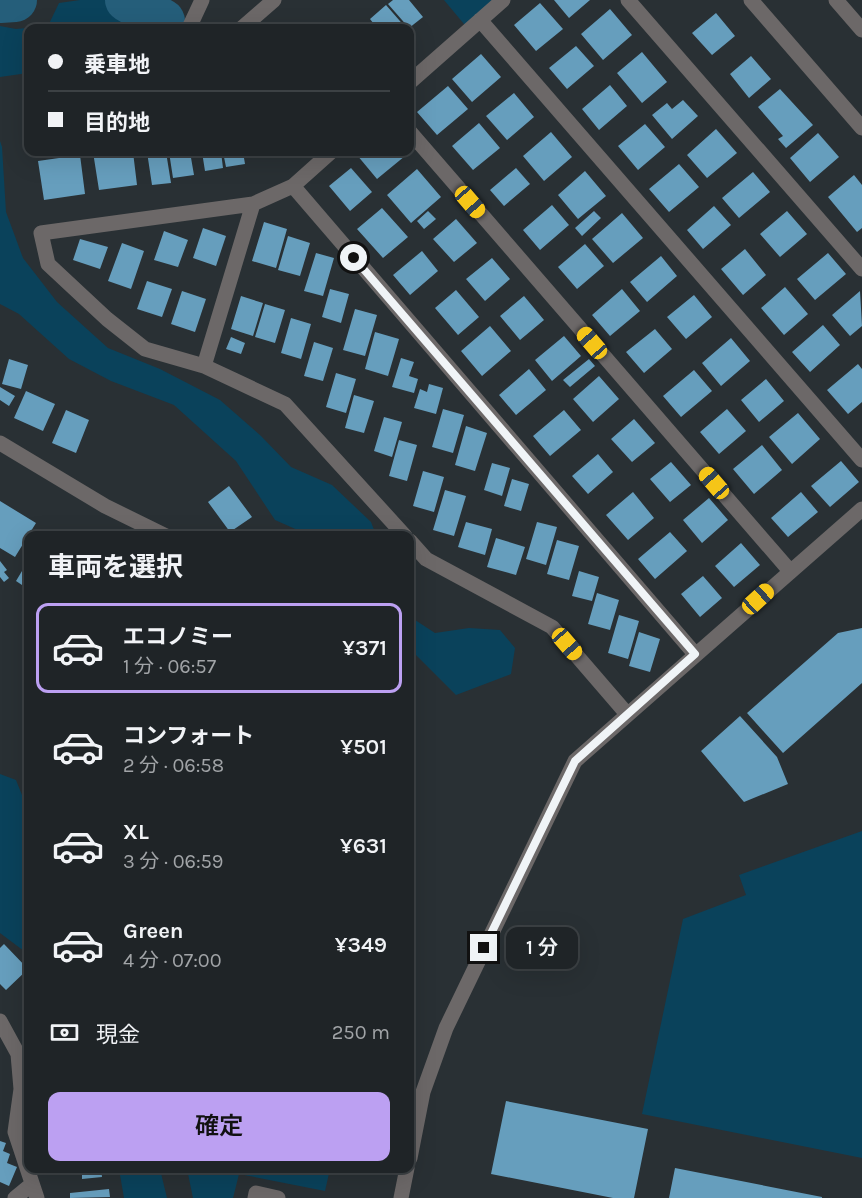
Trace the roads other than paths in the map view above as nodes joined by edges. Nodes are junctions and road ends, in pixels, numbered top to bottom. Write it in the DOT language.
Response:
graph roads {
  1 [pos="202,0"];
  2 [pos="274,0"];
  3 [pos="503,0"];
  4 [pos="628,0"];
  5 [pos="751,0"];
  6 [pos="836,0"];
  7 [pos="480,20"];
  8 [pos="191,24"];
  9 [pos="247,24"];
  10 [pos="862,30"];
  11 [pos="414,78"];
  12 [pos="862,128"];
  13 [pos="414,137"];
  14 [pos="326,156"];
  15 [pos="292,186"];
  16 [pos="253,204"];
  17 [pos="862,269"];
  18 [pos="204,366"];
  19 [pos="0,443"];
  20 [pos="862,460"];
  21 [pos="862,509"];
  22 [pos="156,531"];
  23 [pos="400,531"];
  24 [pos="414,546"];
  25 [pos="790,571"];
  26 [pos="695,654"];
  27 [pos="627,714"];
  28 [pos="0,1021"];
  29 [pos="414,1138"];
  30 [pos="24,1160"];
  31 [pos="28,1173"];
  32 [pos="406,1173"];
  33 [pos="34,1191"];
  34 [pos="15,1198"];
  35 [pos="255,1198"];
  36 [pos="278,1198"];
  37 [pos="401,1198"];
  1 -- 8 [label="street"];
  2 -- 9 [label="street"];
  3 -- 7 [label="street"];
  4 -- 17 [label="street"];
  5 -- 12 [label="street"];
  6 -- 10 [label="street"];
  7 -- 11 [label="street"];
  7 -- 20 [label="street"];
  13 -- 25 [label="street"];
  14 -- 15 [label="street"];
  15 -- 16 [label="street"];
  15 -- 26 [label="street"];
  16 -- 18 [label="street"];
  16 -- 18 [label="street"];
  18 -- 23 [label="street"];
  19 -- 22 [label="street"];
  21 -- 25 [label="street"];
  24 -- 27 [label="street"];
  25 -- 26 [label="street"];
  26 -- 27 [label="street"];
  27 -- 29 [label="street"];
  28 -- 30 [label="street"];
  31 -- 33 [label="street"];
  32 -- 37 [label="street"];
  33 -- 34 [label="street"];
  35 -- 36 [label="street"];
}
